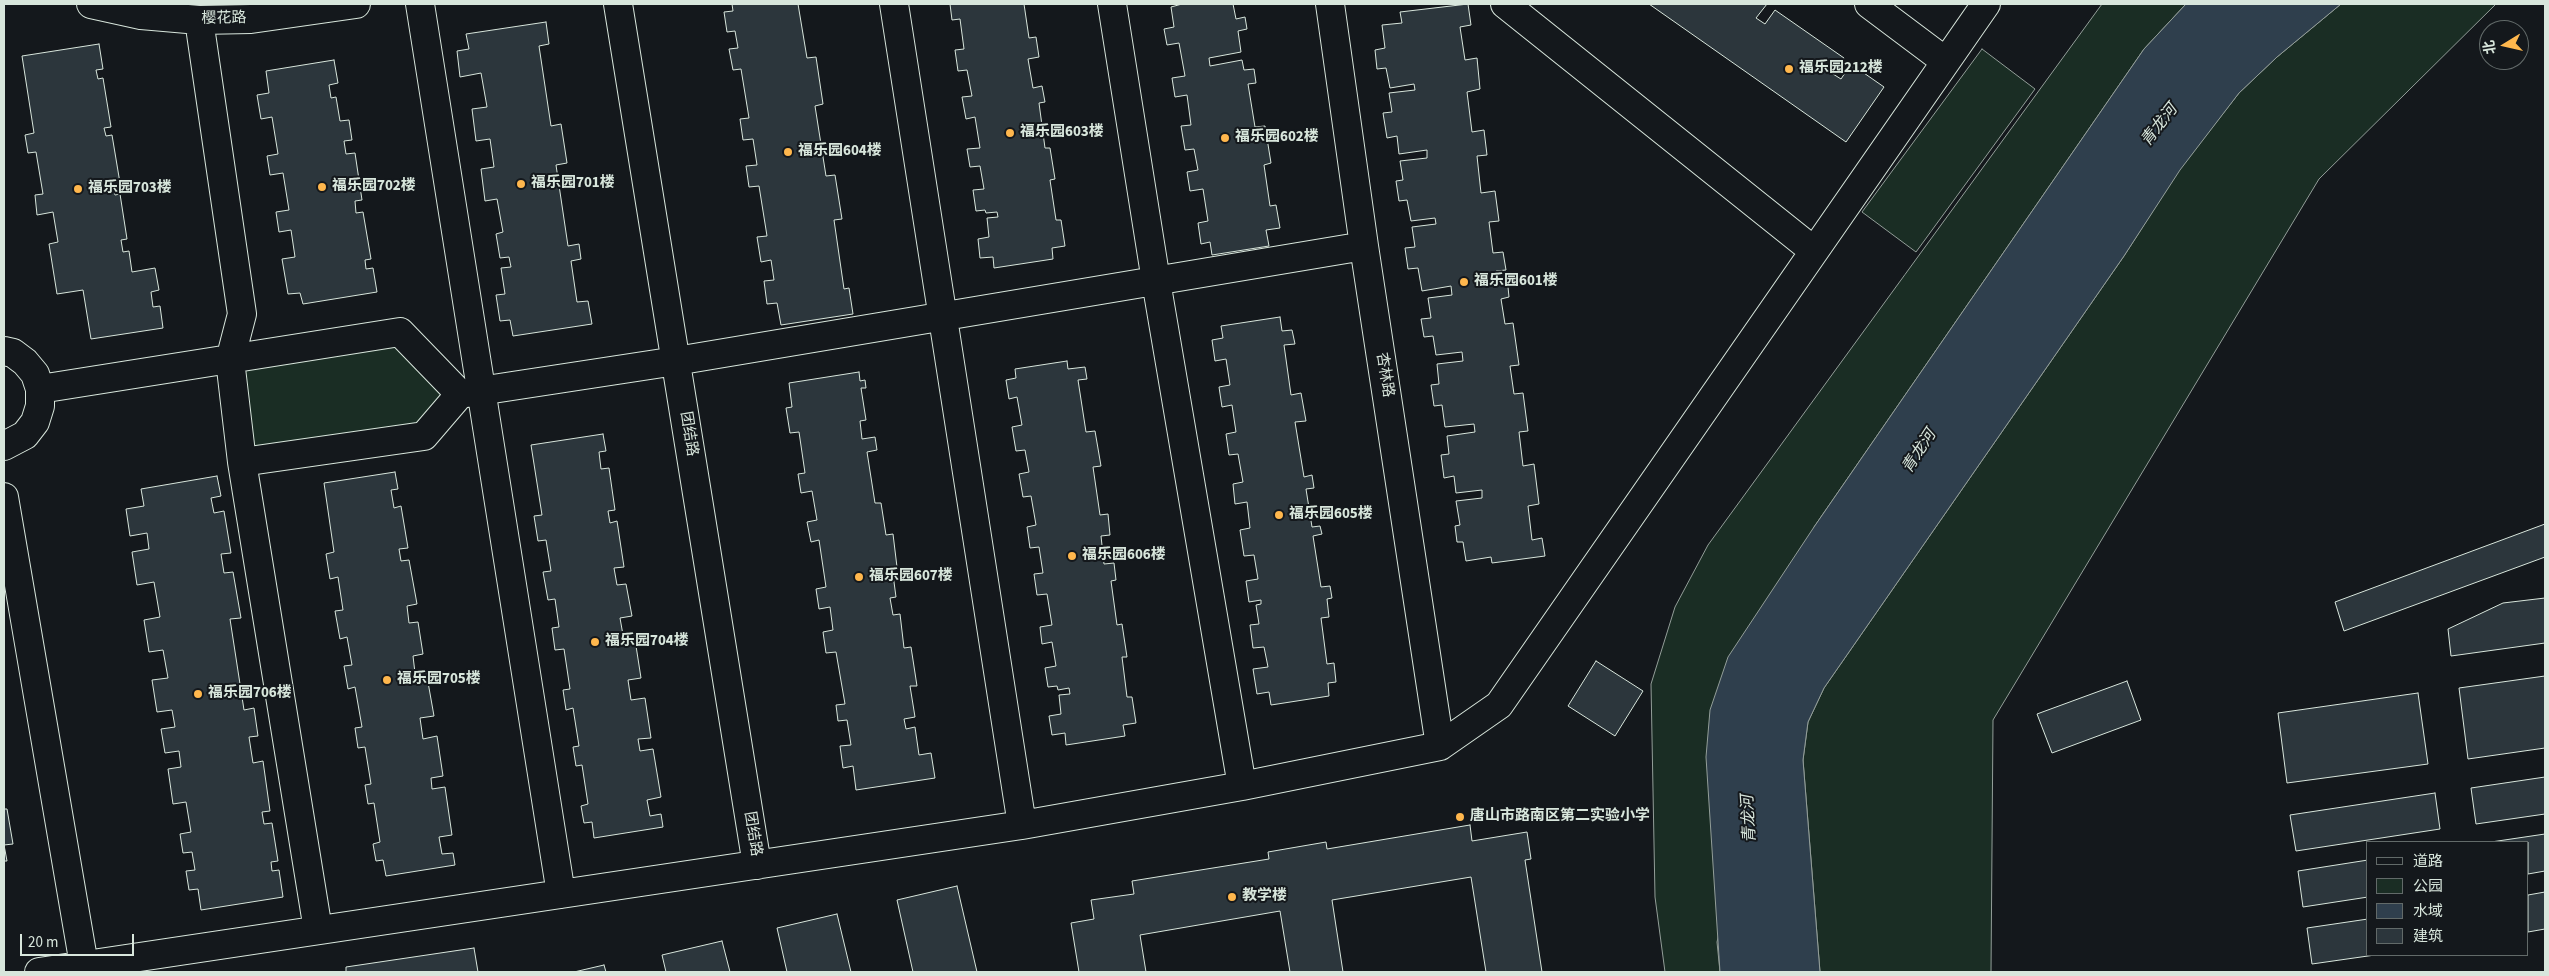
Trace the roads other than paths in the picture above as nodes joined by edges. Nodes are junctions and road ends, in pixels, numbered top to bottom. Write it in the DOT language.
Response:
graph roads {
  1 [pos="91,4"];
  2 [pos="356,4"];
  3 [pos="420,4"];
  4 [pos="618,4"];
  5 [pos="894,4"];
  6 [pos="1112,4"];
  7 [pos="1330,4"];
  8 [pos="1505,4"];
  9 [pos="1869,4"];
  10 [pos="1986,4"];
  11 [pos="199,20"];
  12 [pos="1945,60"];
  13 [pos="1364,246"];
  14 [pos="1814,251"];
  15 [pos="1156,282"];
  16 [pos="941,315"];
  17 [pos="4,351"];
  18 [pos="230,360"];
  19 [pos="676,361"];
  20 [pos="40,389"];
  21 [pos="470,393"];
  22 [pos="4,446"];
  23 [pos="242,462"];
  24 [pos="4,497"];
  25 [pos="1440,746"];
  26 [pos="1242,786"];
  27 [pos="1022,825"];
  28 [pos="757,865"];
  29 [pos="561,894"];
  30 [pos="318,930"];
  31 [pos="84,966"];
  32 [pos="39,972"];
  1 -- 11 [label="street, 樱花路"];
  2 -- 11 [label="street, 樱花路"];
  3 -- 21 [label="street"];
  4 -- 19 [label="street, 团结路"];
  5 -- 16 [label="street"];
  6 -- 15 [label="street"];
  7 -- 13 [label="street, 杏林路"];
  8 -- 14 [label="street"];
  9 -- 12 [label="street"];
  10 -- 12 [label="street"];
  11 -- 18 [label="street"];
  12 -- 14 [label="street"];
  13 -- 15 [label="street"];
  13 -- 25 [label="street, 杏林路"];
  14 -- 25 [label="street"];
  15 -- 16 [label="street"];
  15 -- 26 [label="street"];
  16 -- 19 [label="street"];
  16 -- 27 [label="street"];
  17 -- 20 [label="street"];
  18 -- 20 [label="street"];
  18 -- 21 [label="street"];
  18 -- 23 [label="street"];
  19 -- 21 [label="street"];
  19 -- 28 [label="street, 团结路"];
  20 -- 22 [label="street"];
  21 -- 23 [label="street"];
  21 -- 29 [label="street"];
  23 -- 30 [label="street"];
  24 -- 31 [label="street"];
  25 -- 26 [label="street"];
  26 -- 27 [label="street"];
  27 -- 28 [label="street"];
  28 -- 29 [label="street"];
  29 -- 30 [label="street"];
  30 -- 31 [label="street"];
  31 -- 32 [label="street"];
}
